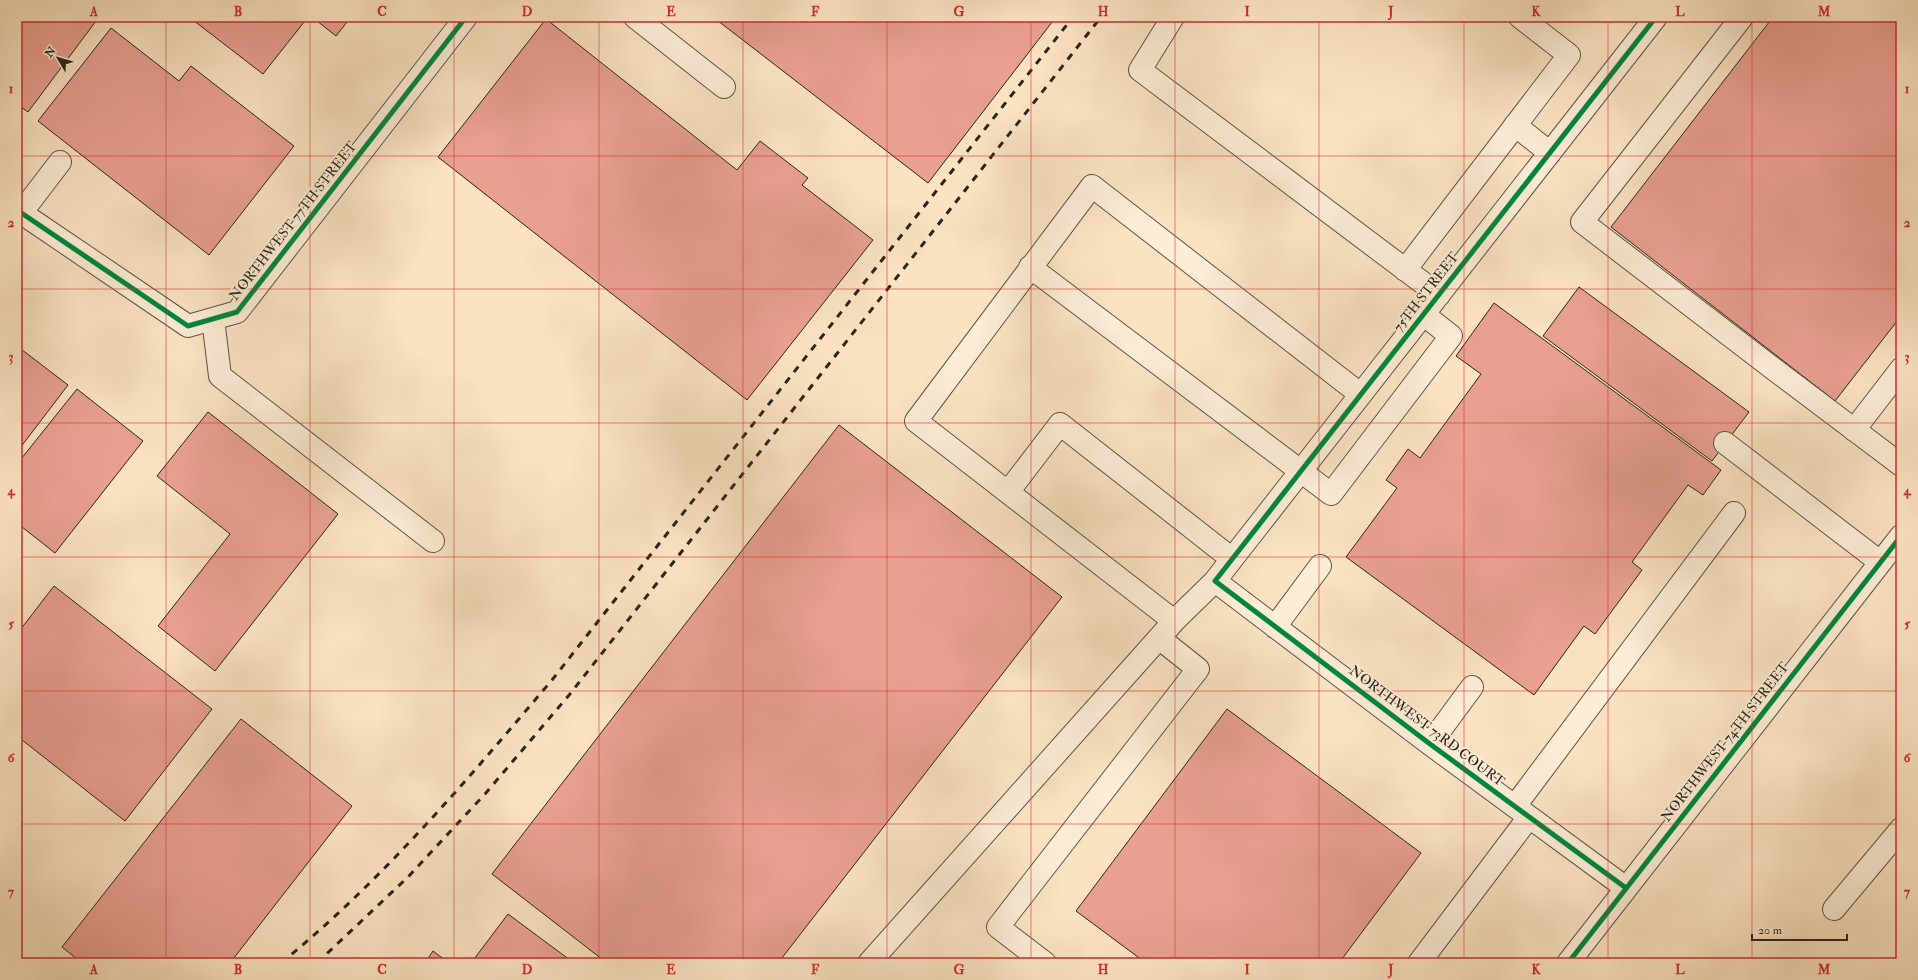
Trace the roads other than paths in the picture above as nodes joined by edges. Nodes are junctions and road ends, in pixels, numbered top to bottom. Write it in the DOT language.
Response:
graph roads {
  1 [pos="466,17"];
  2 [pos="635,17"];
  3 [pos="1173,17"];
  4 [pos="1520,17"];
  5 [pos="1656,17"];
  6 [pos="1742,17"];
  7 [pos="724,87"];
  8 [pos="1515,125"];
  9 [pos="1550,153"];
  10 [pos="60,162"];
  11 [pos="19,212"];
  12 [pos="1030,267"];
  13 [pos="1405,270"];
  14 [pos="1439,295"];
  15 [pos="1423,314"];
  16 [pos="213,319"];
  17 [pos="1901,369"];
  18 [pos="1360,394"];
  19 [pos="1854,430"];
  20 [pos="1725,444"];
  21 [pos="1901,465"];
  22 [pos="1300,471"];
  23 [pos="1008,492"];
  24 [pos="1734,513"];
  25 [pos="1901,536"];
  26 [pos="433,541"];
  27 [pos="1232,559"];
  28 [pos="1880,562"];
  29 [pos="1320,566"];
  30 [pos="1215,581"];
  31 [pos="1174,621"];
  32 [pos="1275,627"];
  33 [pos="1159,638"];
  34 [pos="1472,687"];
  35 [pos="1430,744"];
  36 [pos="1522,811"];
  37 [pos="1901,829"];
  38 [pos="1626,888"];
  39 [pos="1834,909"];
  40 [pos="869,963"];
  41 [pos="1045,963"];
  42 [pos="1419,963"];
  43 [pos="1568,963"];
  1 -- 16 [label="street, NORTHWEST 77TH STREET"];
  2 -- 7 [label="street"];
  3 -- 13 [label="street"];
  4 -- 8 [label="street"];
  5 -- 9 [label="street, 75TH STREET"];
  6 -- 19 [label="street"];
  8 -- 9 [label="street"];
  8 -- 13 [label="street"];
  9 -- 14 [label="street, 75TH STREET"];
  10 -- 11 [label="street"];
  11 -- 16 [label="street, NORTHWEST 77TH STREET"];
  12 -- 18 [label="street"];
  12 -- 22 [label="street"];
  12 -- 23 [label="street"];
  13 -- 14 [label="street"];
  14 -- 15 [label="street, 75TH STREET"];
  15 -- 18 [label="street, 75TH STREET"];
  15 -- 22 [label="street"];
  16 -- 26 [label="street"];
  17 -- 19 [label="street"];
  18 -- 22 [label="street, 75TH STREET"];
  19 -- 21 [label="street"];
  20 -- 28 [label="street"];
  22 -- 27 [label="street, 75TH STREET"];
  23 -- 27 [label="street"];
  23 -- 31 [label="street"];
  24 -- 36 [label="street"];
  25 -- 28 [label="street, NORTHWEST 74TH STREET"];
  27 -- 30 [label="street, 75TH STREET"];
  28 -- 38 [label="street, NORTHWEST 74TH STREET"];
  29 -- 32 [label="street"];
  30 -- 31 [label="street, 75TH STREET"];
  30 -- 32 [label="street, NORTHWEST 73RD COURT"];
  31 -- 33 [label="street, 75TH STREET"];
  32 -- 35 [label="street, NORTHWEST 73RD COURT"];
  33 -- 40 [label="street, 75TH STREET"];
  33 -- 41 [label="street"];
  34 -- 35 [label="street"];
  35 -- 36 [label="street, NORTHWEST 73RD COURT"];
  36 -- 38 [label="street, NORTHWEST 73RD COURT"];
  36 -- 42 [label="street"];
  37 -- 39 [label="street"];
  38 -- 43 [label="street, NORTHWEST 74TH STREET"];
}
